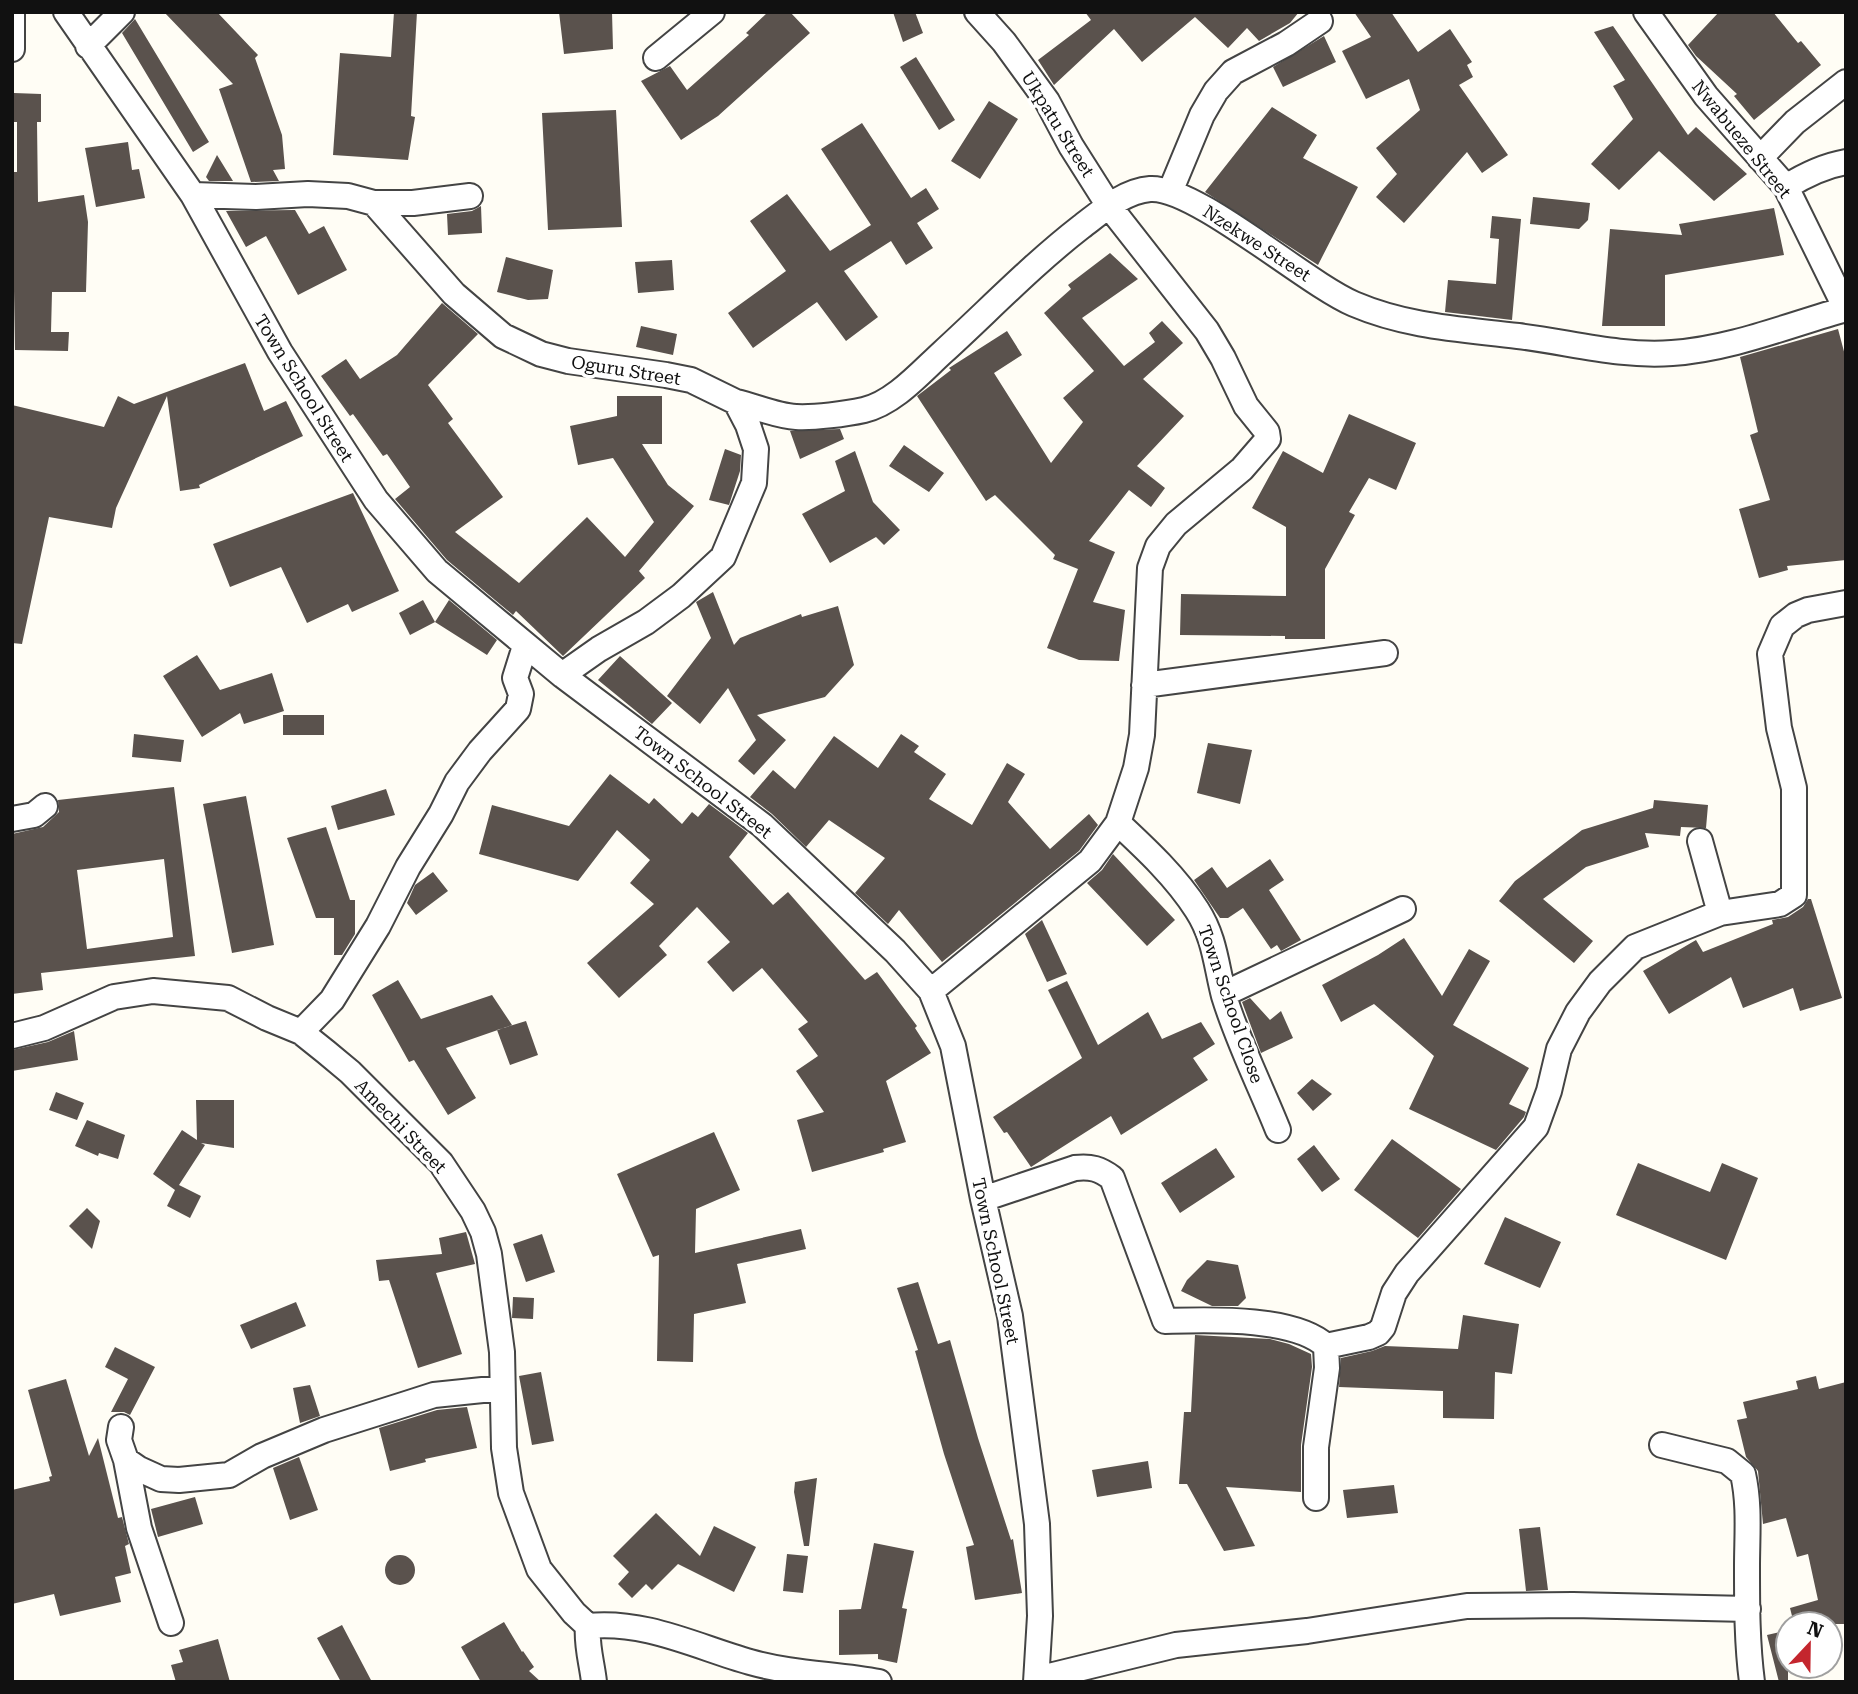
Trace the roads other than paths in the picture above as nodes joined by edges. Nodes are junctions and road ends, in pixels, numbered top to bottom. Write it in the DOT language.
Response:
graph roads {
  1 [pos="12,12"];
  2 [pos="66,12"];
  3 [pos="122,12"];
  4 [pos="712,12"];
  5 [pos="977,12"];
  6 [pos="1646,12"];
  7 [pos="1320,21"];
  8 [pos="89,46"];
  9 [pos="12,48"];
  10 [pos="656,58"];
  11 [pos="1846,82"];
  12 [pos="1760,158"];
  13 [pos="1846,162"];
  14 [pos="1786,187"];
  15 [pos="1170,192"];
  16 [pos="193,195"];
  17 [pos="470,195"];
  18 [pos="374,203"];
  19 [pos="1108,206"];
  20 [pos="1846,309"];
  21 [pos="736,402"];
  22 [pos="1846,603"];
  23 [pos="525,646"];
  24 [pos="1385,653"];
  25 [pos="562,675"];
  26 [pos="1144,685"];
  27 [pos="45,806"];
  28 [pos="12,819"];
  29 [pos="1118,823"];
  30 [pos="1700,841"];
  31 [pos="1403,909"];
  32 [pos="1720,913"];
  33 [pos="931,991"];
  34 [pos="1224,994"];
  35 [pos="301,1032"];
  36 [pos="12,1036"];
  37 [pos="1278,1130"];
  38 [pos="983,1199"];
  39 [pos="1326,1346"];
  40 [pos="502,1388"];
  41 [pos="121,1427"];
  42 [pos="1662,1445"];
  43 [pos="126,1460"];
  44 [pos="1316,1499"];
  45 [pos="1748,1609"];
  46 [pos="171,1623"];
  47 [pos="588,1626"];
  48 [pos="1037,1681"];
  49 [pos="594,1682"];
  50 [pos="879,1682"];
  51 [pos="1752,1682"];
  1 -- 9 [label="street"];
  2 -- 8 [label="street, Town School Street"];
  3 -- 8 [label="street"];
  4 -- 10 [label="street"];
  5 -- 19 [label="street, Ukpatu Street"];
  6 -- 12 [label="street, Nwabueze Street"];
  7 -- 15 [label="street"];
  8 -- 16 [label="street, Town School Street"];
  11 -- 12 [label="street"];
  12 -- 14 [label="street, Nwabueze Street"];
  13 -- 14 [label="street"];
  14 -- 20 [label="street, Nwabueze Street"];
  15 -- 19 [label="street, Nzekwe Street"];
  15 -- 20 [label="street, Nzekwe Street"];
  16 -- 18 [label="street"];
  16 -- 23 [label="street, Town School Street"];
  17 -- 18 [label="street"];
  18 -- 21 [label="street, Oguru Street"];
  19 -- 21 [label="street, Nzekwe Street"];
  19 -- 26 [label="street, Ukpatu Street"];
  21 -- 25 [label="street"];
  22 -- 32 [label="street"];
  23 -- 25 [label="street, Town School Street"];
  23 -- 35 [label="street"];
  24 -- 26 [label="street"];
  25 -- 33 [label="street, Town School Street"];
  26 -- 29 [label="street"];
  27 -- 28 [label="street"];
  29 -- 33 [label="street"];
  29 -- 34 [label="street, Town School Close"];
  30 -- 32 [label="street"];
  31 -- 34 [label="street"];
  32 -- 39 [label="street"];
  33 -- 38 [label="street, Town School Street"];
  34 -- 37 [label="street, Town School Close"];
  35 -- 36 [label="street, Amechi Street"];
  35 -- 40 [label="street, Amechi Street"];
  38 -- 39 [label="street"];
  38 -- 48 [label="street, Town School Street"];
  39 -- 44 [label="street"];
  40 -- 43 [label="street"];
  40 -- 47 [label="street, Amechi Street"];
  41 -- 43 [label="street"];
  42 -- 45 [label="street"];
  43 -- 46 [label="street"];
  45 -- 48 [label="street"];
  45 -- 51 [label="street"];
  47 -- 49 [label="street"];
  47 -- 50 [label="street"];
}
